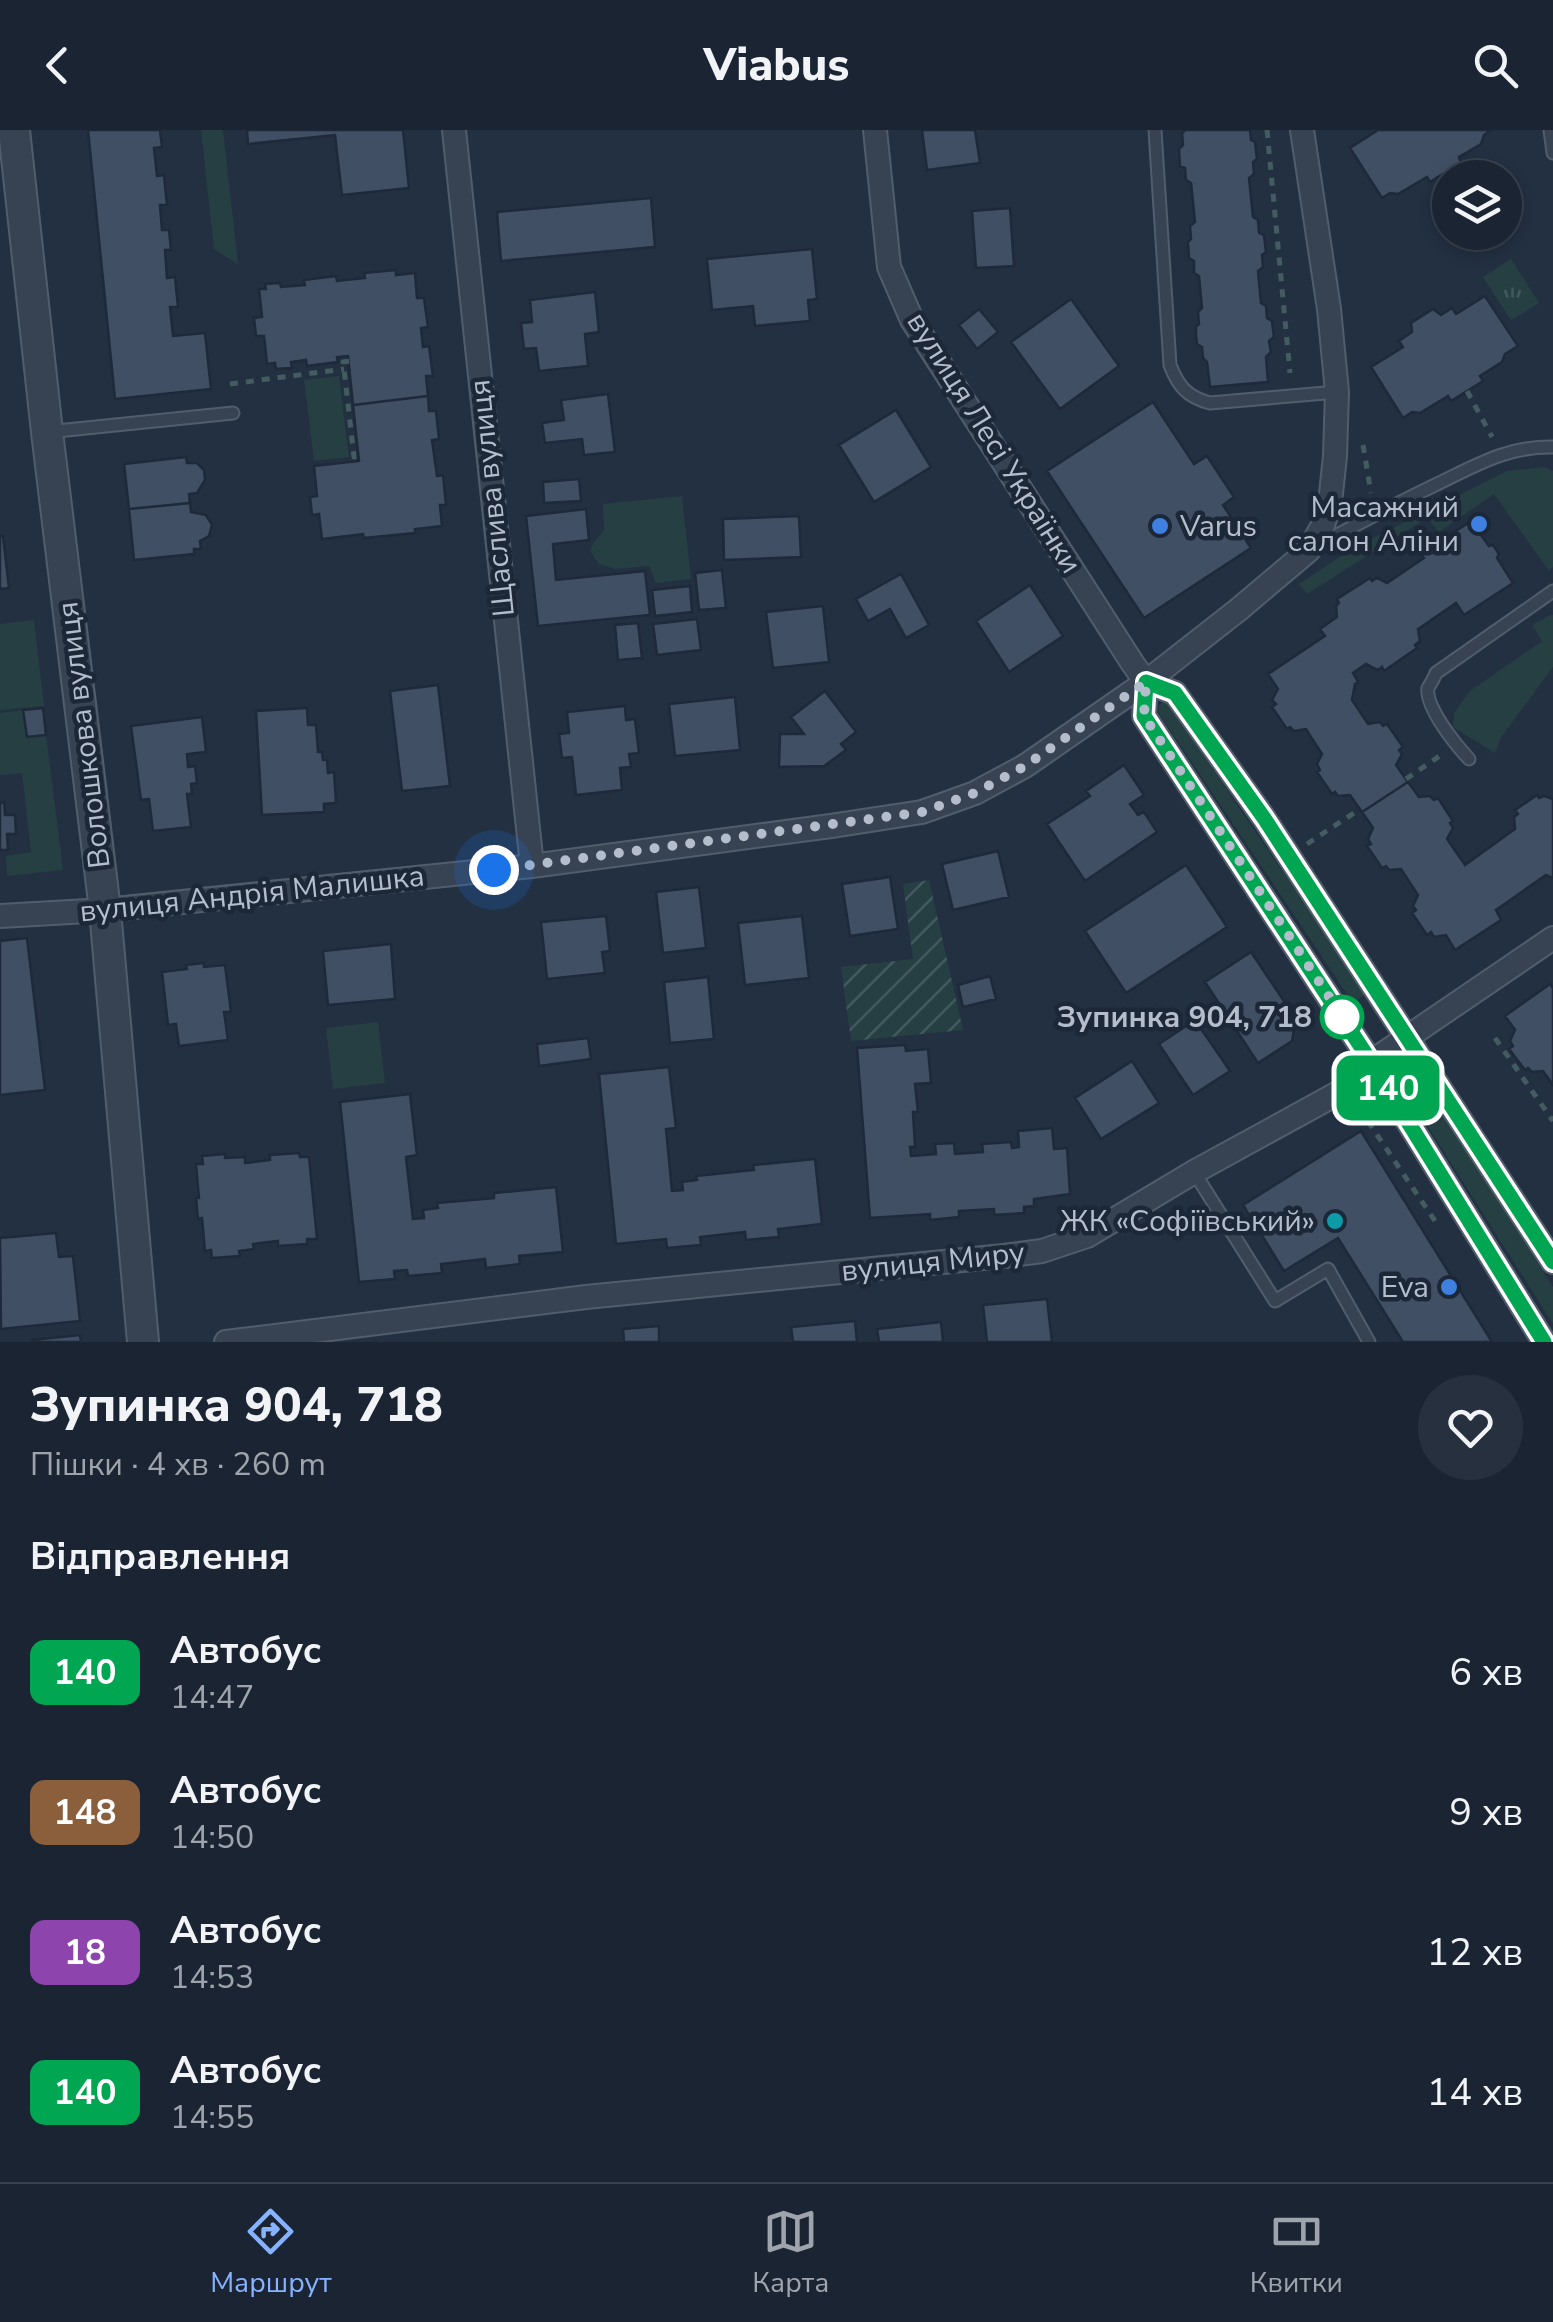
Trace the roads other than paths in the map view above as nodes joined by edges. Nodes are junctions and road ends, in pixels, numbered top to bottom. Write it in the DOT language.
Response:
graph roads {
  1 [pos="14,130"];
  2 [pos="454,130"];
  3 [pos="875,130"];
  4 [pos="1154,130"];
  5 [pos="1302,130"];
  6 [pos="1550,130"];
  7 [pos="1553,153"];
  8 [pos="1337,392"];
  9 [pos="234,413"];
  10 [pos="47,432"];
  11 [pos="1553,447"];
  12 [pos="1309,550"];
  13 [pos="1553,591"];
  14 [pos="1146,682"];
  15 [pos="1469,759"];
  16 [pos="532,866"];
  17 [pos="105,910"];
  18 [pos="0,916"];
  19 [pos="1553,938"];
  20 [pos="1408,1038"];
  21 [pos="1371,1062"];
  22 [pos="1194,1172"];
  23 [pos="1553,1262"];
  24 [pos="143,1342"];
  25 [pos="226,1342"];
  26 [pos="1369,1342"];
  27 [pos="1544,1342"];
  1 -- 10 [label="street, Волошкова вулиця"];
  2 -- 16 [label="street, Щаслива вулиця"];
  3 -- 14 [label="street, вулиця Лесі Українки"];
  4 -- 8 [label="lane"];
  5 -- 8 [label="street, вулиця Андрія Малишка"];
  6 -- 7 [label="lane"];
  8 -- 12 [label="street, вулиця Андрія Малишка"];
  9 -- 10 [label="lane"];
  10 -- 17 [label="street, Волошкова вулиця"];
  11 -- 12 [label="lane"];
  12 -- 14 [label="street, вулиця Андрія Малишка"];
  13 -- 15 [label="lane"];
  14 -- 16 [label="street, вулиця Андрія Малишка"];
  14 -- 20 [label="street, вулиця Лесі Українки"];
  14 -- 21 [label="street, вулиця Лесі Українки"];
  16 -- 17 [label="street, вулиця Андрія Малишка"];
  17 -- 18 [label="street, вулиця Андрія Малишка"];
  17 -- 24 [label="street, Волошкова вулиця"];
  19 -- 20 [label="street, вулиця Миру"];
  20 -- 21 [label="street, вулиця Миру"];
  20 -- 23 [label="street, вулиця Лесі Українки"];
  21 -- 22 [label="street, вулиця Миру"];
  21 -- 27 [label="street, вулиця Лесі Українки"];
  22 -- 25 [label="street, вулиця Миру"];
  22 -- 26 [label="lane"];
}
